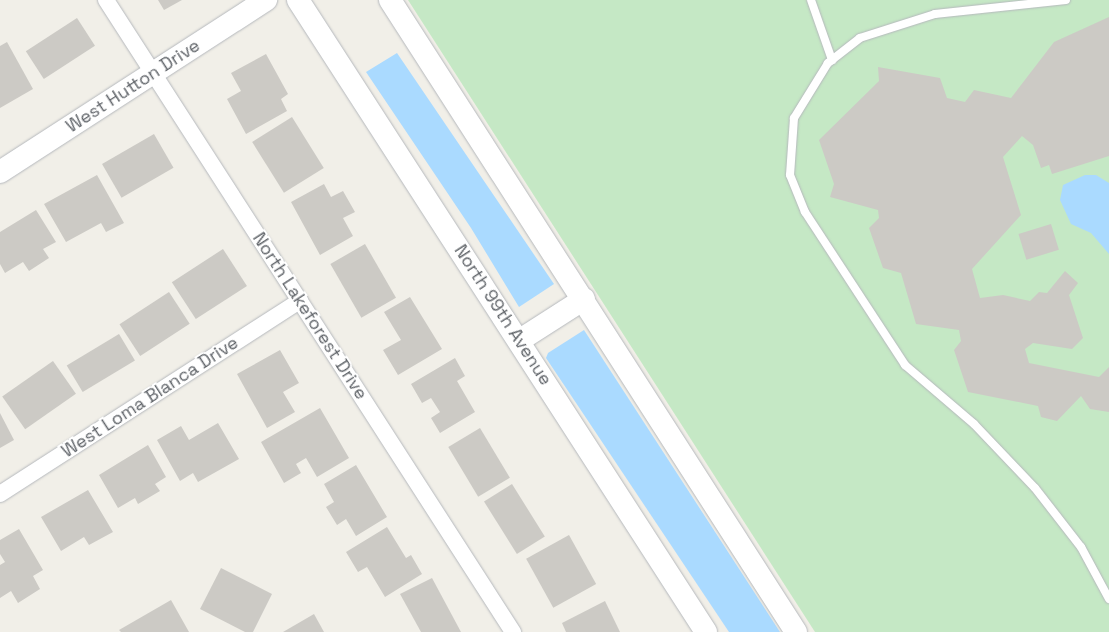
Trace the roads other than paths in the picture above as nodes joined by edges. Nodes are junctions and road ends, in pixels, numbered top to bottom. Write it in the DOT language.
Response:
graph roads {
  1 [pos="106,0"];
  2 [pos="266,0"];
  3 [pos="298,0"];
  4 [pos="390,0"];
  5 [pos="811,0"];
  6 [pos="1066,0"];
  7 [pos="832,60"];
  8 [pos="153,73"];
  9 [pos="0,172"];
  10 [pos="300,300"];
  11 [pos="584,300"];
  12 [pos="520,340"];
  13 [pos="0,494"];
  14 [pos="1109,599"];
  15 [pos="513,632"];
  16 [pos="706,632"];
  17 [pos="796,632"];
  1 -- 8 [label="street, North Lakeforest Drive"];
  2 -- 8 [label="main road, West Hutton Drive"];
  3 -- 12 [label="main road, North 99th Avenue"];
  4 -- 11 [label="main road"];
  5 -- 7 [label="lane"];
  6 -- 7 [label="lane"];
  7 -- 14 [label="lane"];
  8 -- 9 [label="main road, West Hutton Drive"];
  8 -- 10 [label="street, North Lakeforest Drive"];
  10 -- 13 [label="street, West Loma Blanca Drive"];
  10 -- 15 [label="street, North Lakeforest Drive"];
  11 -- 12 [label="main road"];
  11 -- 17 [label="main road"];
  12 -- 16 [label="main road, North 99th Avenue"];
}
